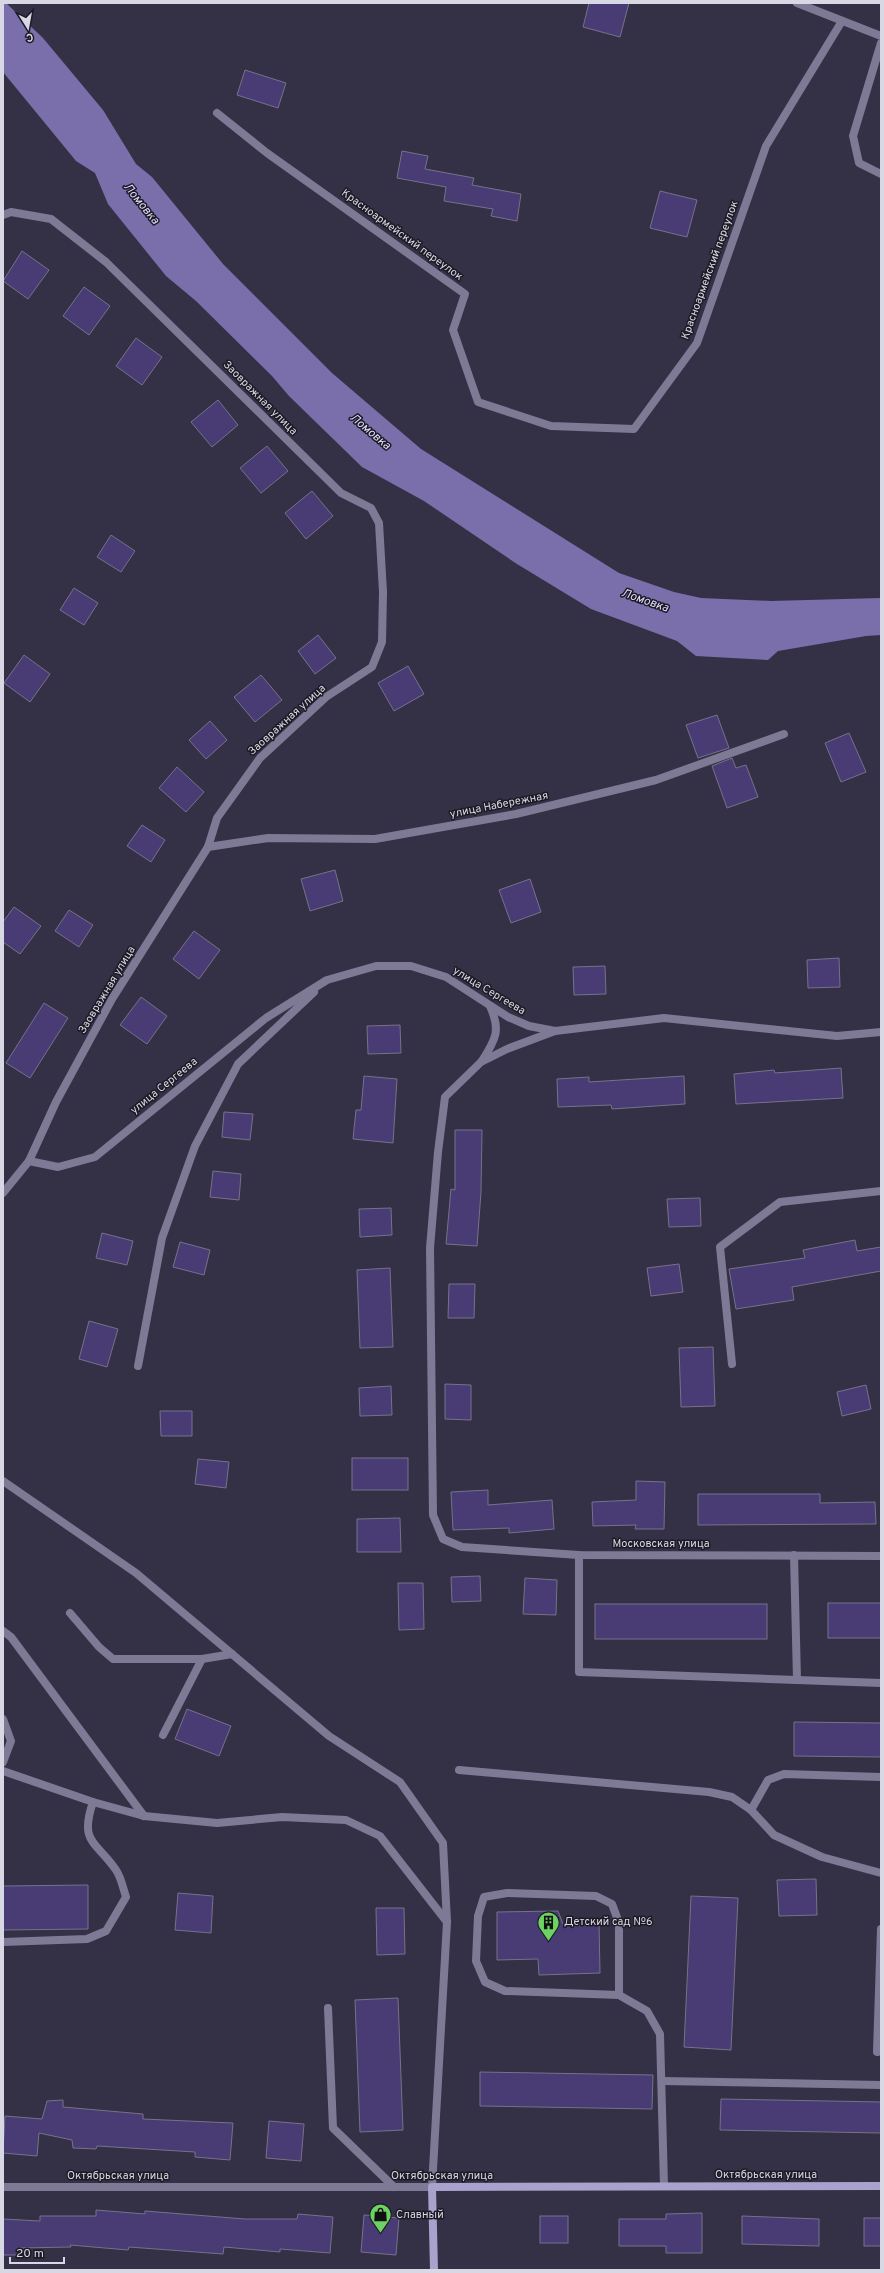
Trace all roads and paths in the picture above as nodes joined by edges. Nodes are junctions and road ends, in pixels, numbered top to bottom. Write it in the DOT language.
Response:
graph roads {
  1 [pos="797,3"];
  2 [pos="842,21"];
  3 [pos="881,36"];
  4 [pos="881,42"];
  5 [pos="217,113"];
  6 [pos="881,174"];
  7 [pos="3,215"];
  8 [pos="784,734"];
  9 [pos="208,847"];
  10 [pos="327,980"];
  11 [pos="490,1006"];
  12 [pos="555,1031"];
  13 [pos="881,1032"];
  14 [pos="482,1062"];
  15 [pos="29,1161"];
  16 [pos="881,1191"];
  17 [pos="3,1192"];
  18 [pos="732,1364"];
  19 [pos="138,1366"];
  20 [pos="3,1481"];
  21 [pos="794,1555"];
  22 [pos="579,1556"];
  23 [pos="881,1556"];
  24 [pos="70,1613"];
  25 [pos="3,1631"];
  26 [pos="232,1654"];
  27 [pos="202,1659"];
  28 [pos="797,1680"];
  29 [pos="881,1683"];
  30 [pos="3,1719"];
  31 [pos="163,1735"];
  32 [pos="3,1762"];
  33 [pos="459,1770"];
  34 [pos="3,1772"];
  35 [pos="881,1777"];
  36 [pos="93,1802"];
  37 [pos="751,1810"];
  38 [pos="144,1816"];
  39 [pos="881,1873"];
  40 [pos="447,1922"];
  41 [pos="881,1929"];
  42 [pos="3,1942"];
  43 [pos="619,1995"];
  44 [pos="328,2008"];
  45 [pos="878,2052"];
  46 [pos="662,2081"];
  47 [pos="881,2085"];
  48 [pos="664,2186"];
  49 [pos="881,2186"];
  50 [pos="3,2187"];
  51 [pos="394,2187"];
  52 [pos="432,2187"];
  53 [pos="434,2270"];
  1 -- 2 [label="street"];
  2 -- 3 [label="street"];
  2 -- 5 [label="street, Красноармейский переулок"];
  4 -- 6 [label="street"];
  7 -- 9 [label="street, Заовражная улица"];
  8 -- 9 [label="street, улица Набережная"];
  9 -- 15 [label="street, Заовражная улица"];
  10 -- 11 [label="street, улица Сергеева"];
  10 -- 15 [label="street, улица Сергеева"];
  10 -- 19 [label="street"];
  11 -- 12 [label="street, улица Сергеева"];
  11 -- 14 [label="street"];
  12 -- 13 [label="street, улица Сергеева"];
  12 -- 14 [label="street"];
  14 -- 22 [label="street, Московская улица"];
  15 -- 17 [label="street, Заовражная улица"];
  16 -- 18 [label="street"];
  20 -- 26 [label="street"];
  21 -- 22 [label="street, Московская улица"];
  21 -- 23 [label="street, Московская улица"];
  21 -- 28 [label="street"];
  22 -- 28 [label="street"];
  24 -- 27 [label="street"];
  25 -- 38 [label="street"];
  26 -- 27 [label="street"];
  26 -- 40 [label="street"];
  27 -- 31 [label="street"];
  28 -- 29 [label="street"];
  30 -- 32 [label="street"];
  33 -- 37 [label="street"];
  34 -- 36 [label="street"];
  35 -- 37 [label="street"];
  36 -- 38 [label="street"];
  36 -- 42 [label="street"];
  37 -- 39 [label="street"];
  38 -- 40 [label="street"];
  40 -- 52 [label="street"];
  41 -- 45 [label="street"];
  43 -- 43 [label="street"];
  43 -- 46 [label="street"];
  44 -- 51 [label="street"];
  46 -- 47 [label="street"];
  46 -- 48 [label="street"];
  48 -- 49 [label="main road, Октябрьская улица"];
  48 -- 52 [label="main road, Октябрьская улица"];
  50 -- 51 [label="street, Октябрьская улица"];
  51 -- 52 [label="street, Октябрьская улица"];
  52 -- 53 [label="main road"];
}
